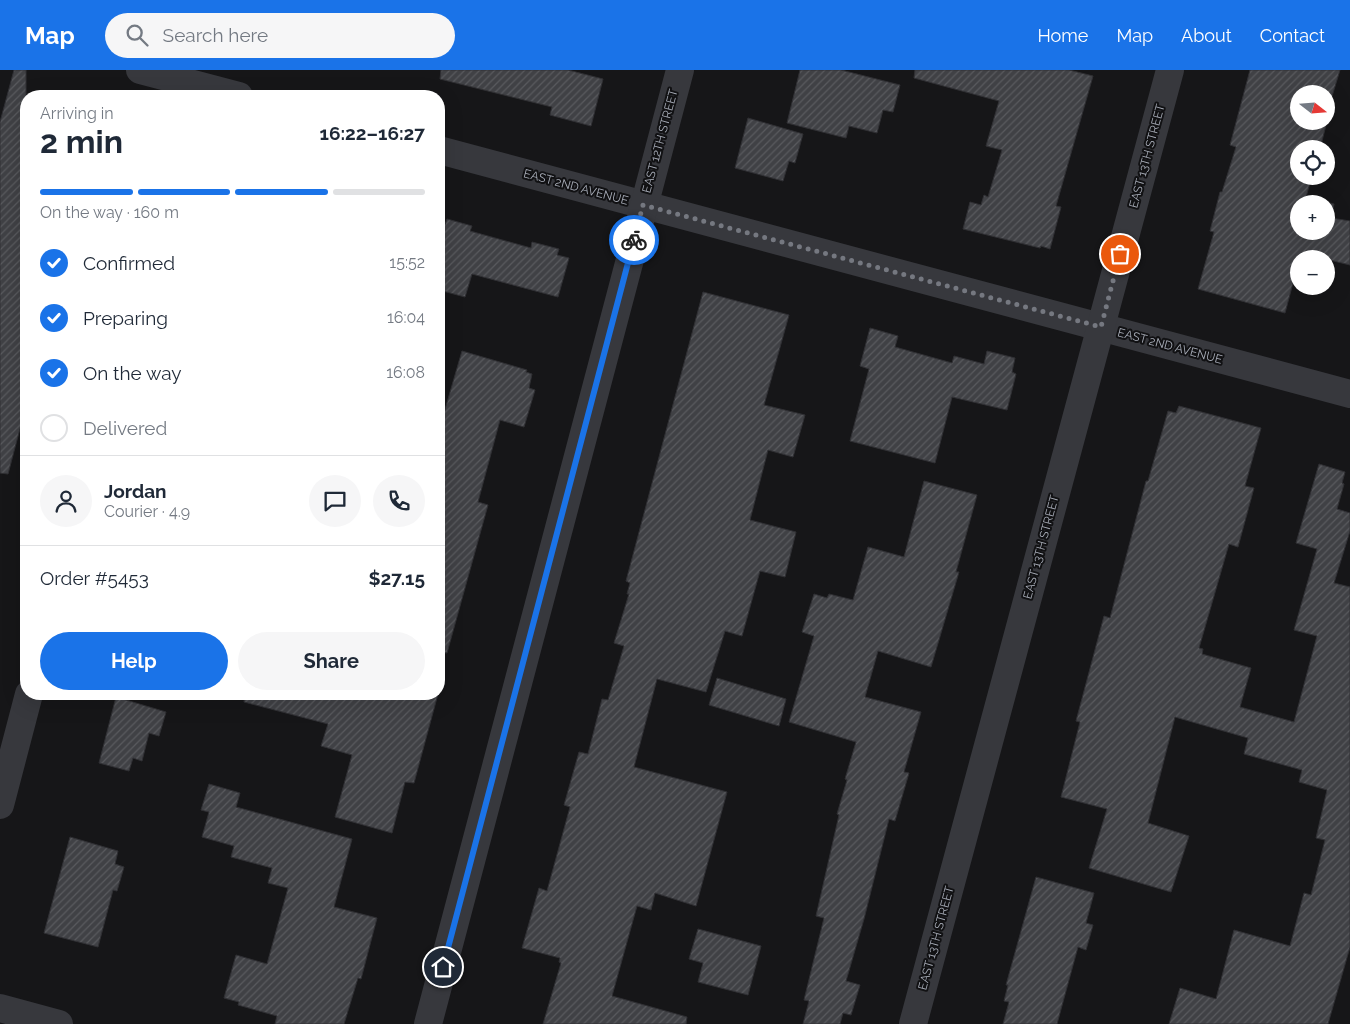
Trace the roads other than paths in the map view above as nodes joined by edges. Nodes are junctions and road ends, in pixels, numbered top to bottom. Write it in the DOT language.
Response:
graph roads {
  1 [pos="140,70"];
  2 [pos="680,70"];
  3 [pos="1170,70"];
  4 [pos="191,83"];
  5 [pos="216,90"];
  6 [pos="445,152"];
  7 [pos="643,205"];
  8 [pos="1101,327"];
  9 [pos="1350,394"];
  10 [pos="27,700"];
  11 [pos="0,804"];
  12 [pos="0,1008"];
  13 [pos="58,1024"];
  14 [pos="428,1024"];
  15 [pos="912,1024"];
  1 -- 4 [label="street"];
  2 -- 7 [label="street, EAST 12TH STREET"];
  3 -- 8 [label="street, EAST 13TH STREET"];
  4 -- 5 [label="street"];
  6 -- 7 [label="street, EAST 2ND AVENUE"];
  7 -- 8 [label="street, EAST 2ND AVENUE"];
  7 -- 14 [label="street, EAST 12TH STREET"];
  8 -- 9 [label="street, EAST 2ND AVENUE"];
  8 -- 15 [label="street, EAST 13TH STREET"];
  10 -- 11 [label="street"];
  12 -- 13 [label="street"];
}
